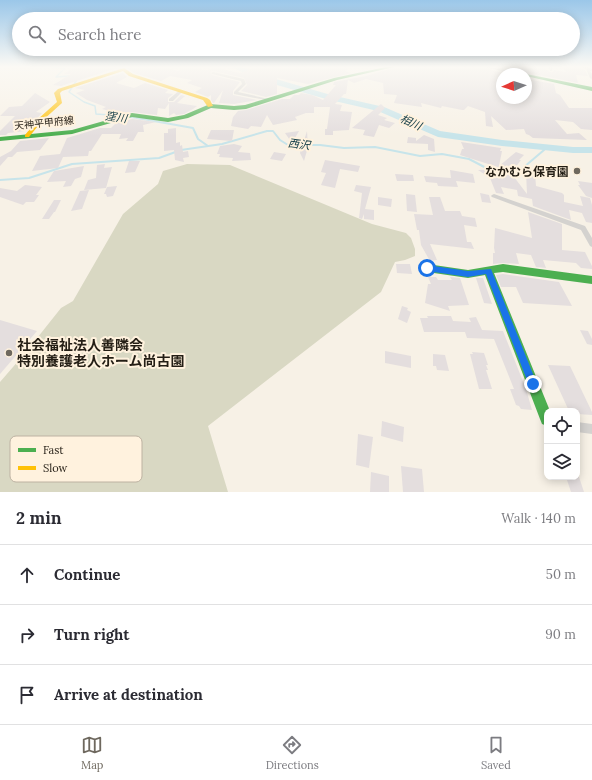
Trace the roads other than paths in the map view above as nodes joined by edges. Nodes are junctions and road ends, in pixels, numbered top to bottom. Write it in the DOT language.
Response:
graph roads {
  1 [pos="62,90"];
  2 [pos="178,90"];
  3 [pos="238,90"];
  4 [pos="302,90"];
  5 [pos="181,91"];
  6 [pos="171,100"];
  7 [pos="271,100"];
  8 [pos="210,106"];
  9 [pos="27,136"];
  10 [pos="0,139"];
  11 [pos="494,196"];
  12 [pos="592,244"];
  13 [pos="427,268"];
  14 [pos="488,270"];
  15 [pos="592,280"];
  16 [pos="544,411"];
  17 [pos="580,428"];
  18 [pos="592,430"];
  1 -- 9 [label="street"];
  2 -- 5 [label="street"];
  3 -- 7 [label="street"];
  4 -- 7 [label="street, 天神平甲府線"];
  5 -- 6 [label="street"];
  5 -- 8 [label="street"];
  7 -- 8 [label="street, 天神平甲府線"];
  8 -- 9 [label="street, 天神平甲府線"];
  9 -- 10 [label="street, 天神平甲府線"];
  11 -- 12 [label="street"];
  13 -- 14 [label="street"];
  14 -- 15 [label="street"];
  14 -- 16 [label="street"];
  17 -- 18 [label="street"];
}
